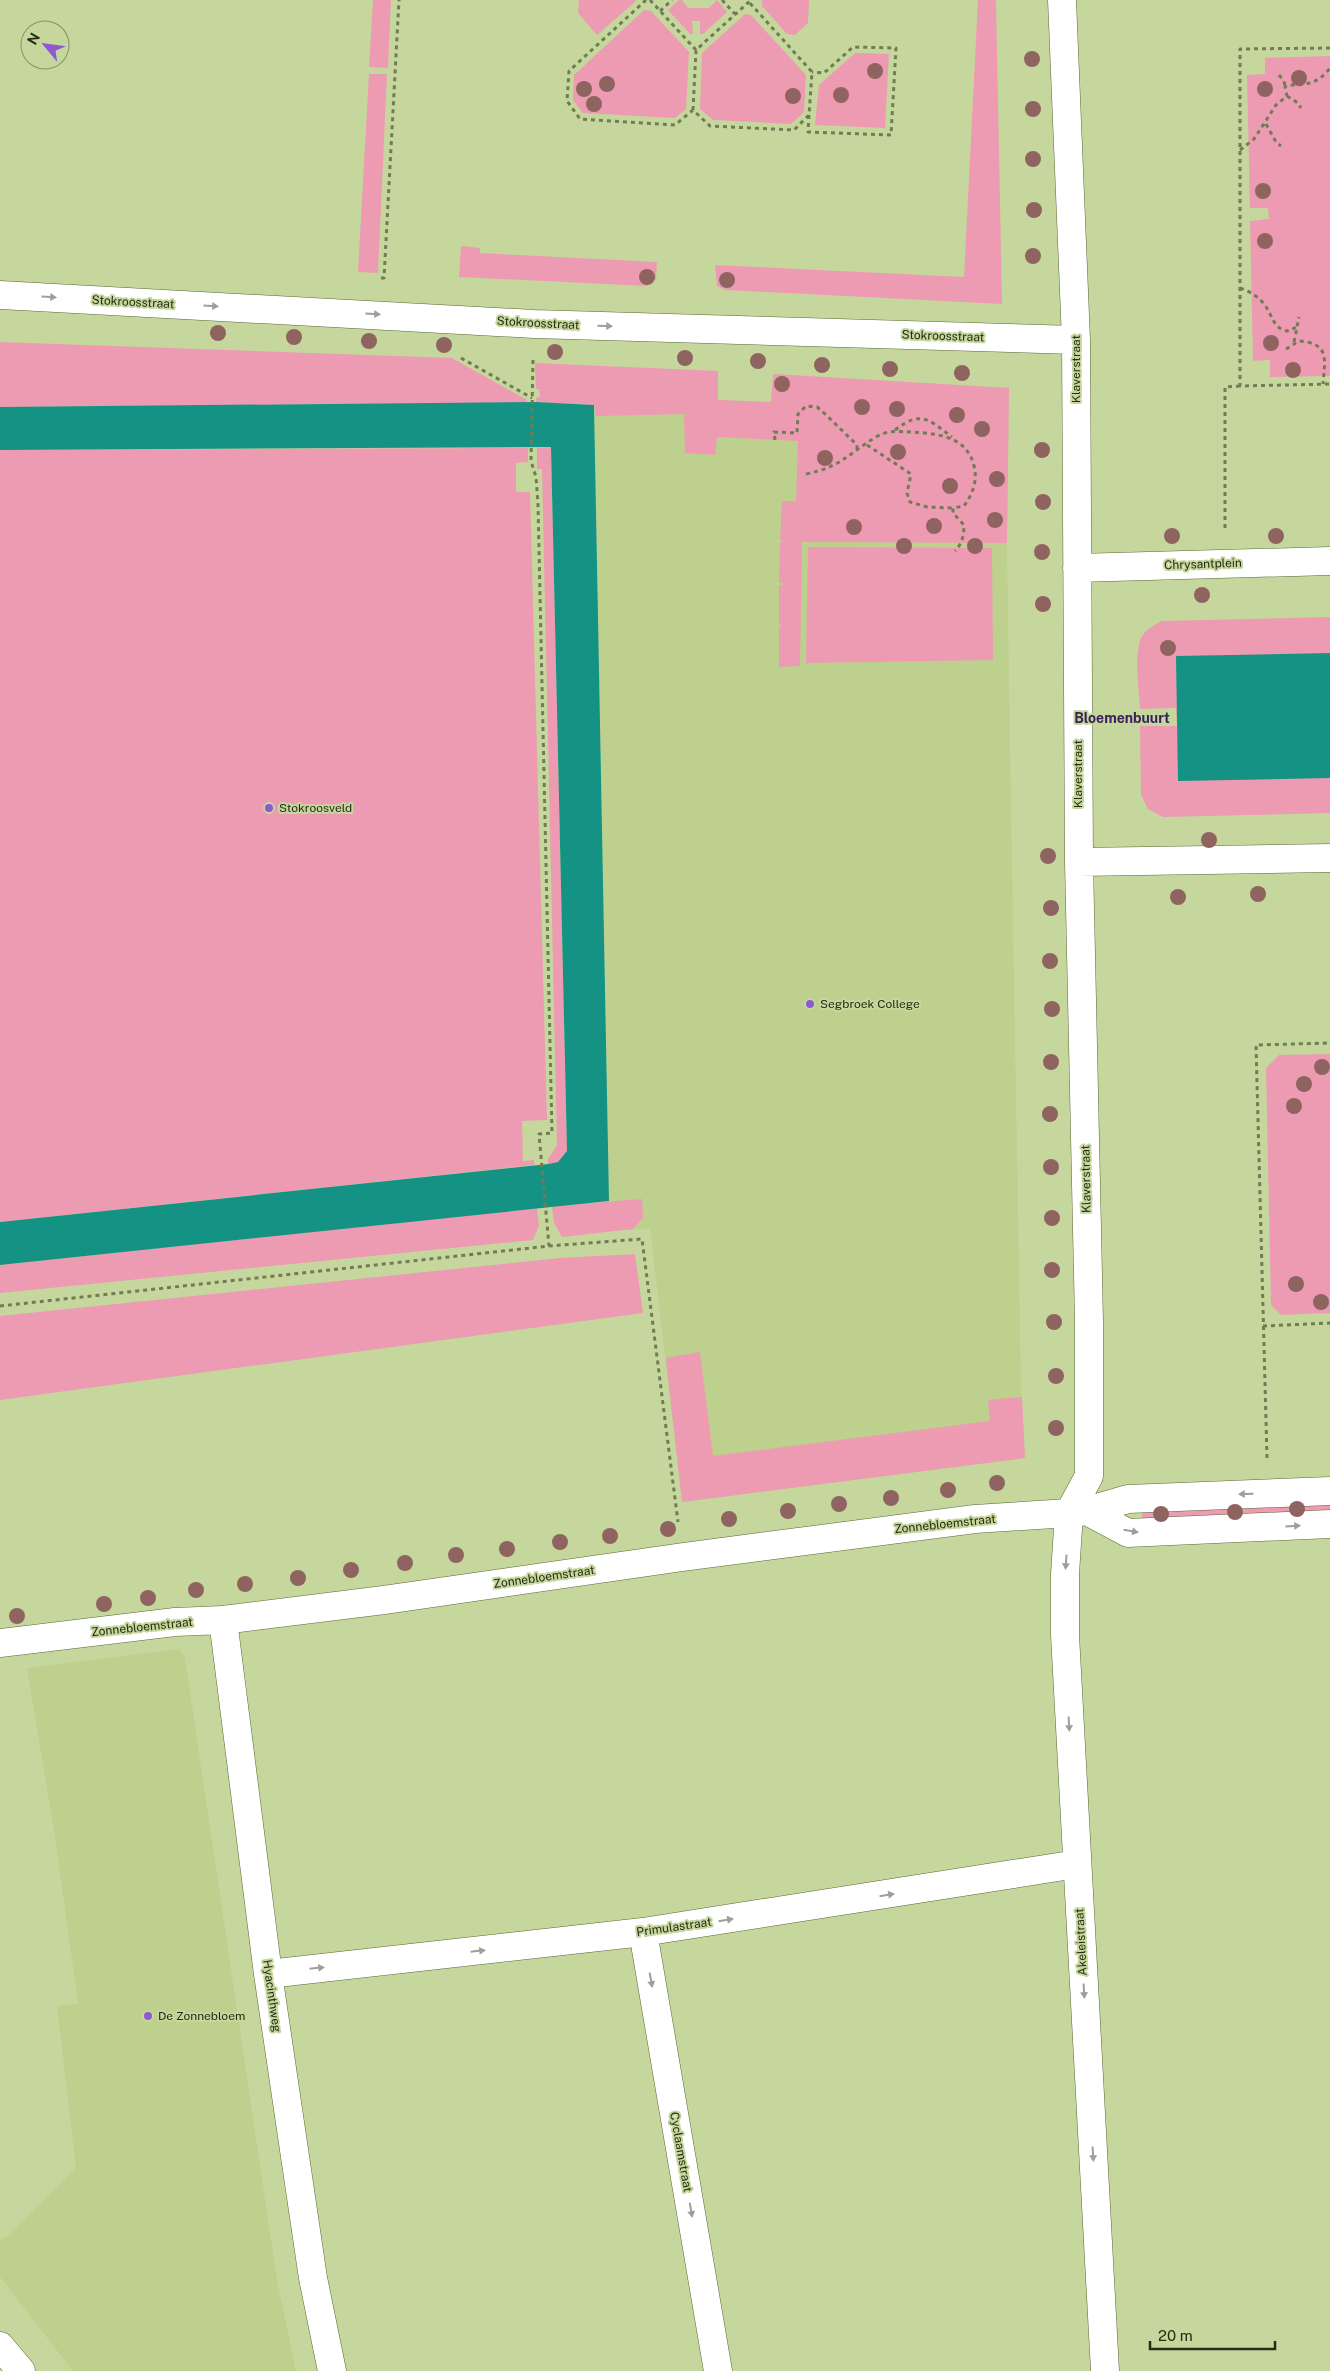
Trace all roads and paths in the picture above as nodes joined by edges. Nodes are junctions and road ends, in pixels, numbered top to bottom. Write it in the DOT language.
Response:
graph roads {
  1 [pos="399,0"];
  2 [pos="648,0"];
  3 [pos="672,0"];
  4 [pos="722,0"];
  5 [pos="1062,0"];
  6 [pos="750,1"];
  7 [pos="660,12"];
  8 [pos="735,14"];
  9 [pos="1330,48"];
  10 [pos="696,50"];
  11 [pos="1330,68"];
  12 [pos="812,72"];
  13 [pos="1280,75"];
  14 [pos="1286,87"];
  15 [pos="1287,96"];
  16 [pos="1301,108"];
  17 [pos="693,110"];
  18 [pos="809,115"];
  19 [pos="1266,124"];
  20 [pos="1281,146"];
  21 [pos="1240,151"];
  22 [pos="374,278"];
  23 [pos="1240,288"];
  24 [pos="0,295"];
  25 [pos="1299,317"];
  26 [pos="1296,327"];
  27 [pos="1076,340"];
  28 [pos="1294,342"];
  29 [pos="1286,349"];
  30 [pos="458,356"];
  31 [pos="1323,384"];
  32 [pos="1330,384"];
  33 [pos="1240,386"];
  34 [pos="894,431"];
  35 [pos="954,439"];
  36 [pos="775,440"];
  37 [pos="866,444"];
  38 [pos="857,449"];
  39 [pos="806,474"];
  40 [pos="953,508"];
  41 [pos="955,551"];
  42 [pos="1330,560"];
  43 [pos="1226,564"];
  44 [pos="1077,568"];
  45 [pos="1330,858"];
  46 [pos="1079,862"];
  47 [pos="1330,1043"];
  48 [pos="549,1246"];
  49 [pos="0,1306"];
  50 [pos="1330,1323"];
  51 [pos="1263,1326"];
  52 [pos="1267,1461"];
  53 [pos="1330,1491"];
  54 [pos="1078,1512"];
  55 [pos="1330,1524"];
  56 [pos="683,1557"];
  57 [pos="223,1620"];
  58 [pos="0,1643"];
  59 [pos="1077,1864"];
  60 [pos="643,1932"];
  61 [pos="268,1974"];
  62 [pos="0,2346"];
  63 [pos="21,2371"];
  64 [pos="332,2371"];
  65 [pos="718,2371"];
  66 [pos="1105,2371"];
  1 -- 22 [label="path"];
  2 -- 7 [label="path"];
  2 -- 17 [label="path"];
  3 -- 7 [label="path"];
  4 -- 8 [label="path"];
  5 -- 27 [label="street, Klaverstraat"];
  6 -- 8 [label="path"];
  6 -- 12 [label="path"];
  7 -- 10 [label="path"];
  8 -- 10 [label="path"];
  9 -- 21 [label="path"];
  10 -- 17 [label="path"];
  11 -- 14 [label="path"];
  12 -- 18 [label="path"];
  12 -- 18 [label="path"];
  13 -- 14 [label="path"];
  14 -- 15 [label="path"];
  15 -- 16 [label="path"];
  15 -- 19 [label="path"];
  17 -- 18 [label="path"];
  19 -- 20 [label="path"];
  19 -- 21 [label="path"];
  21 -- 23 [label="path"];
  23 -- 26 [label="path"];
  23 -- 33 [label="path"];
  24 -- 27 [label="street, Stokroosstraat, one-way"];
  25 -- 26 [label="path"];
  26 -- 28 [label="path"];
  27 -- 44 [label="street, Klaverstraat"];
  28 -- 29 [label="path"];
  28 -- 31 [label="path"];
  30 -- 48 [label="path"];
  31 -- 32 [label="path"];
  31 -- 33 [label="path"];
  33 -- 43 [label="path"];
  34 -- 35 [label="path"];
  34 -- 35 [label="path"];
  34 -- 37 [label="path"];
  35 -- 40 [label="path"];
  36 -- 38 [label="path"];
  37 -- 38 [label="path"];
  37 -- 40 [label="path"];
  38 -- 39 [label="path"];
  40 -- 41 [label="path"];
  42 -- 43 [label="street, Chrysantplein"];
  43 -- 44 [label="street, Chrysantplein"];
  44 -- 46 [label="street, Klaverstraat"];
  45 -- 46 [label="street"];
  46 -- 54 [label="street, Klaverstraat"];
  47 -- 51 [label="path"];
  48 -- 49 [label="path"];
  48 -- 56 [label="path"];
  50 -- 51 [label="path"];
  51 -- 52 [label="path"];
  53 -- 54 [label="street, Zonnebloemstraat, one-way"];
  54 -- 55 [label="street, one-way"];
  54 -- 56 [label="street, Zonnebloemstraat"];
  54 -- 59 [label="street, Akeleistraat, one-way"];
  56 -- 57 [label="street, Zonnebloemstraat"];
  57 -- 58 [label="street, Zonnebloemstraat"];
  57 -- 61 [label="street, Hyacinthweg"];
  60 -- 59 [label="street, Primulastraat, one-way"];
  59 -- 66 [label="street, Akeleistraat, one-way"];
  61 -- 60 [label="street, Primulastraat, one-way"];
  60 -- 65 [label="street, Cyclaamstraat, one-way"];
  61 -- 64 [label="street, Hyacinthweg"];
  62 -- 63 [label="street"];
}
